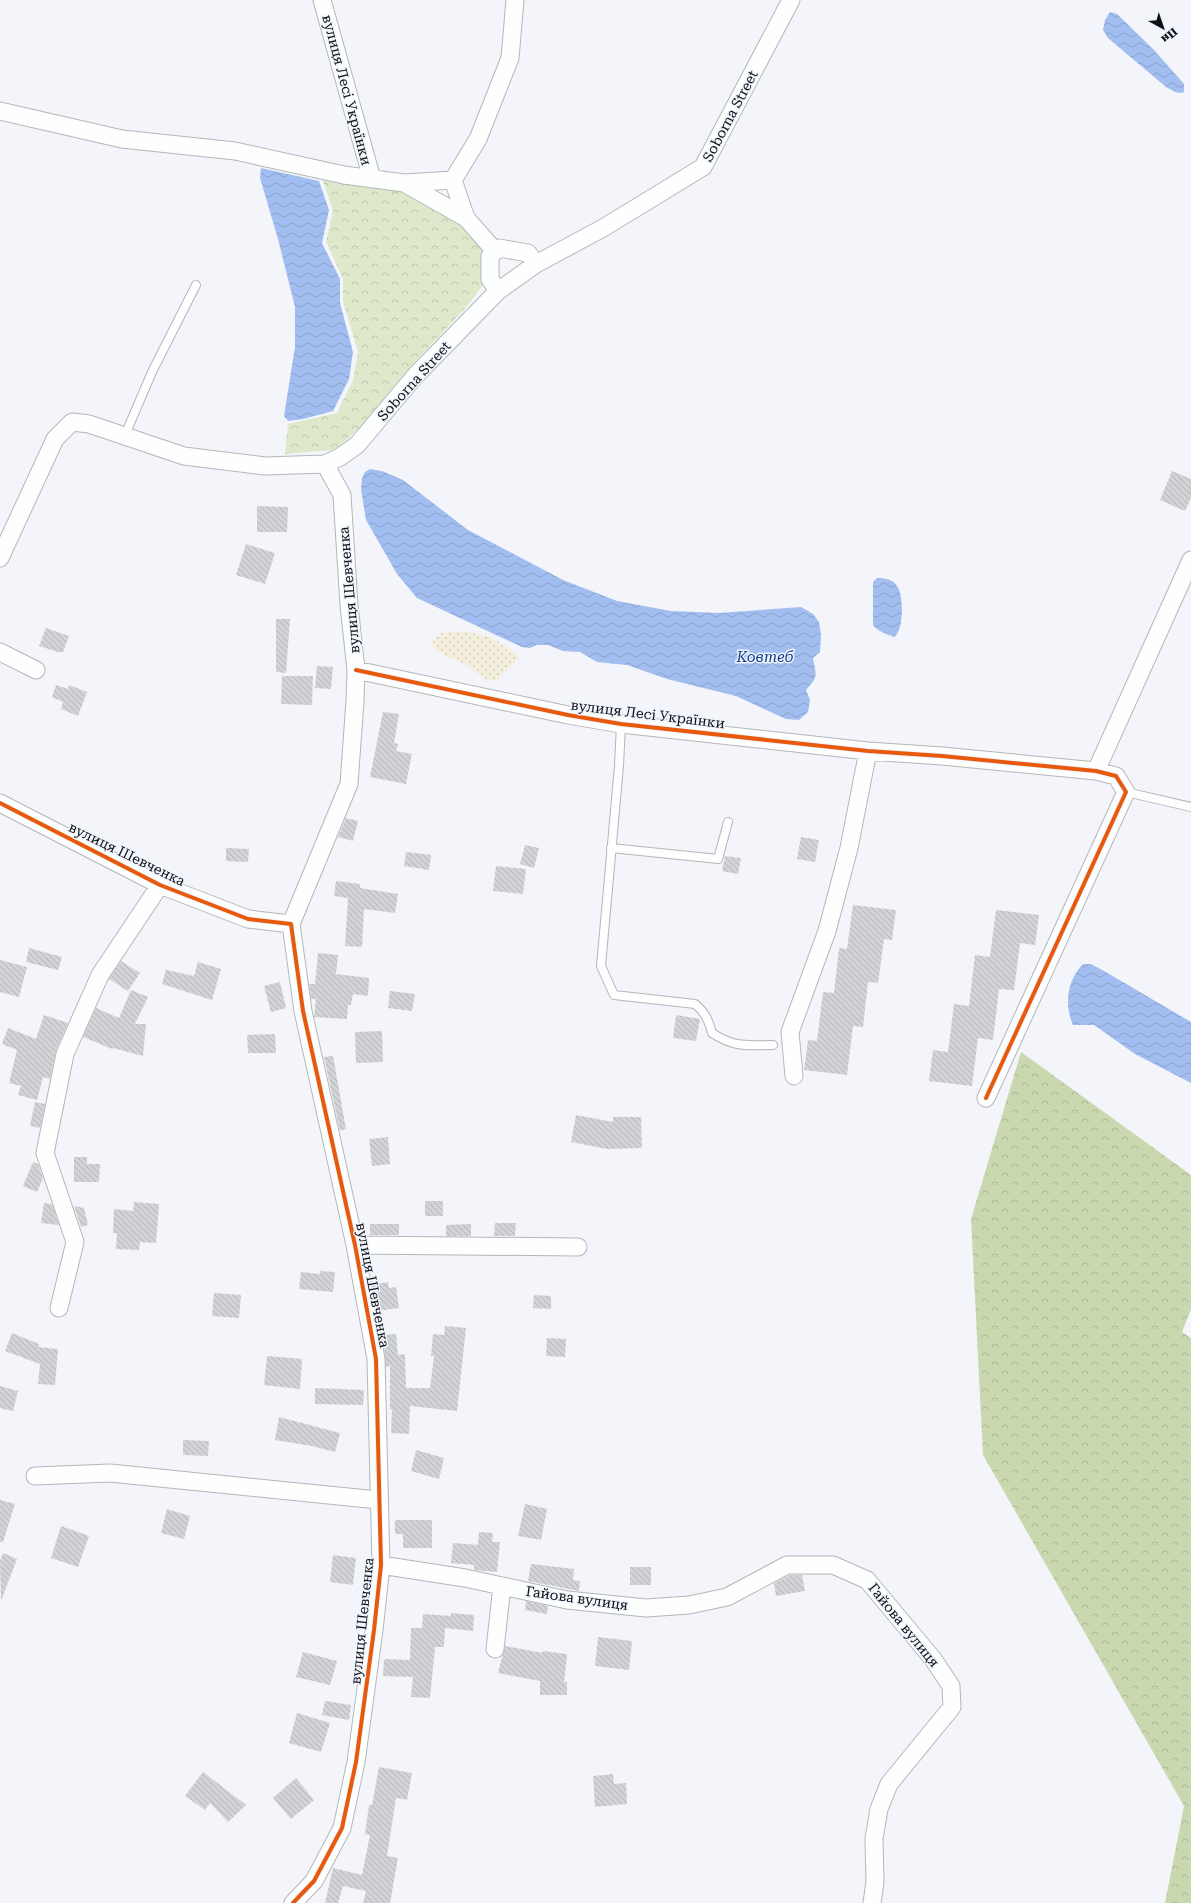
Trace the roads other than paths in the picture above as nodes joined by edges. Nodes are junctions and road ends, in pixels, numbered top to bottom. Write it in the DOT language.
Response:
graph roads {
  1 [pos="322,0"];
  2 [pos="515,0"];
  3 [pos="791,0"];
  4 [pos="0,111"];
  5 [pos="372,179"];
  6 [pos="453,180"];
  7 [pos="404,183"];
  8 [pos="466,218"];
  9 [pos="495,251"];
  10 [pos="536,264"];
  11 [pos="196,284"];
  12 [pos="498,291"];
  13 [pos="126,435"];
  14 [pos="325,464"];
  15 [pos="0,558"];
  16 [pos="1191,560"];
  17 [pos="0,652"];
  18 [pos="36,670"];
  19 [pos="356,670"];
  20 [pos="621,724"];
  21 [pos="868,750"];
  22 [pos="1096,772"];
  23 [pos="1126,792"];
  24 [pos="0,803"];
  25 [pos="1191,807"];
  26 [pos="728,822"];
  27 [pos="611,848"];
  28 [pos="160,885"];
  29 [pos="291,924"];
  30 [pos="773,1045"];
  31 [pos="794,1076"];
  32 [pos="986,1098"];
  33 [pos="355,1245"];
  34 [pos="578,1247"];
  35 [pos="59,1308"];
  36 [pos="35,1476"];
  37 [pos="378,1500"];
  38 [pos="380,1565"];
  39 [pos="502,1586"];
  40 [pos="495,1649"];
  41 [pos="293,1903"];
  42 [pos="872,1903"];
  1 -- 5 [label="street, вулиця Лесі Українки"];
  2 -- 6 [label="street"];
  3 -- 10 [label="street, Soborna Street"];
  4 -- 5 [label="street"];
  5 -- 7 [label="street"];
  6 -- 7 [label="street"];
  6 -- 8 [label="street"];
  7 -- 8 [label="street"];
  8 -- 9 [label="street"];
  9 -- 10 [label="street"];
  9 -- 12 [label="street"];
  10 -- 12 [label="street, Soborna Street"];
  11 -- 13 [label="lane"];
  12 -- 14 [label="street, Soborna Street"];
  13 -- 14 [label="street"];
  13 -- 15 [label="street"];
  14 -- 19 [label="street, вулиця Шевченка"];
  16 -- 22 [label="street"];
  17 -- 18 [label="street"];
  19 -- 20 [label="street, вулиця Лесі Українки"];
  19 -- 29 [label="street, вулиця Шевченка"];
  20 -- 21 [label="street, вулиця Лесі Українки"];
  20 -- 27 [label="lane"];
  21 -- 22 [label="street, вулиця Лесі Українки"];
  21 -- 31 [label="street"];
  22 -- 23 [label="street, вулиця Лесі Українки"];
  23 -- 25 [label="lane"];
  23 -- 32 [label="street"];
  24 -- 28 [label="street, вулиця Шевченка"];
  26 -- 27 [label="lane"];
  27 -- 30 [label="lane"];
  28 -- 29 [label="street, вулиця Шевченка"];
  28 -- 35 [label="street, вулиця Шевченка"];
  29 -- 33 [label="street, вулиця Шевченка"];
  33 -- 34 [label="street"];
  33 -- 37 [label="street, вулиця Шевченка"];
  36 -- 37 [label="street"];
  37 -- 38 [label="street, вулиця Шевченка"];
  38 -- 39 [label="street, Гайова вулиця"];
  38 -- 41 [label="street, вулиця Шевченка"];
  39 -- 40 [label="street"];
  39 -- 42 [label="street, Гайова вулиця"];
}
